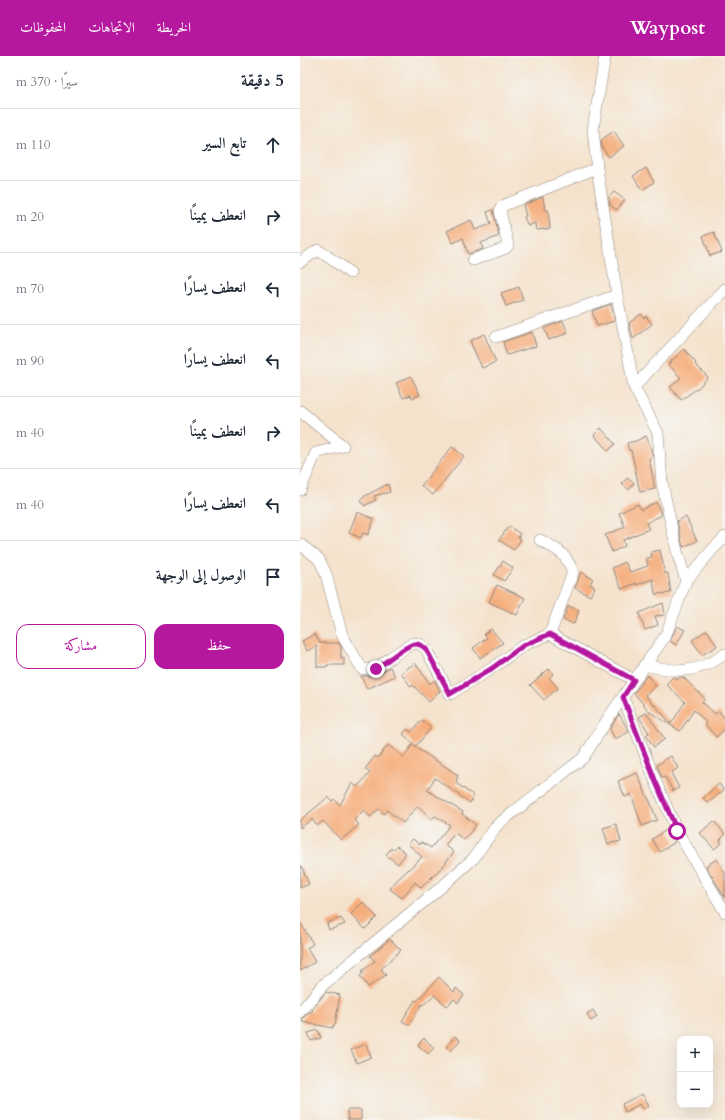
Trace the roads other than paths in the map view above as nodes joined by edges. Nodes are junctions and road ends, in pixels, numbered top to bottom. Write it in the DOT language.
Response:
graph roads {
  1 [pos="606,56"];
  2 [pos="597,168"];
  3 [pos="473,260"];
  4 [pos="300,262"];
  5 [pos="350,273"];
  6 [pos="725,289"];
  7 [pos="617,295"];
  8 [pos="496,337"];
  9 [pos="634,388"];
  10 [pos="300,411"];
  11 [pos="300,490"];
  12 [pos="725,537"];
  13 [pos="540,540"];
  14 [pos="300,544"];
  15 [pos="686,581"];
  16 [pos="550,634"];
  17 [pos="725,654"];
  18 [pos="644,665"];
  19 [pos="634,680"];
  20 [pos="623,697"];
  21 [pos="725,912"];
  22 [pos="300,1012"];
  1 -- 2 [label="street"];
  2 -- 3 [label="street"];
  2 -- 7 [label="street"];
  4 -- 5 [label="street"];
  6 -- 9 [label="street"];
  7 -- 8 [label="street"];
  7 -- 9 [label="street"];
  9 -- 15 [label="street"];
  10 -- 11 [label="street"];
  12 -- 15 [label="street"];
  13 -- 16 [label="street"];
  14 -- 16 [label="street"];
  15 -- 18 [label="street"];
  16 -- 19 [label="street"];
  17 -- 18 [label="street"];
  18 -- 19 [label="street"];
  19 -- 20 [label="street"];
  20 -- 21 [label="street"];
  20 -- 22 [label="street"];
}
